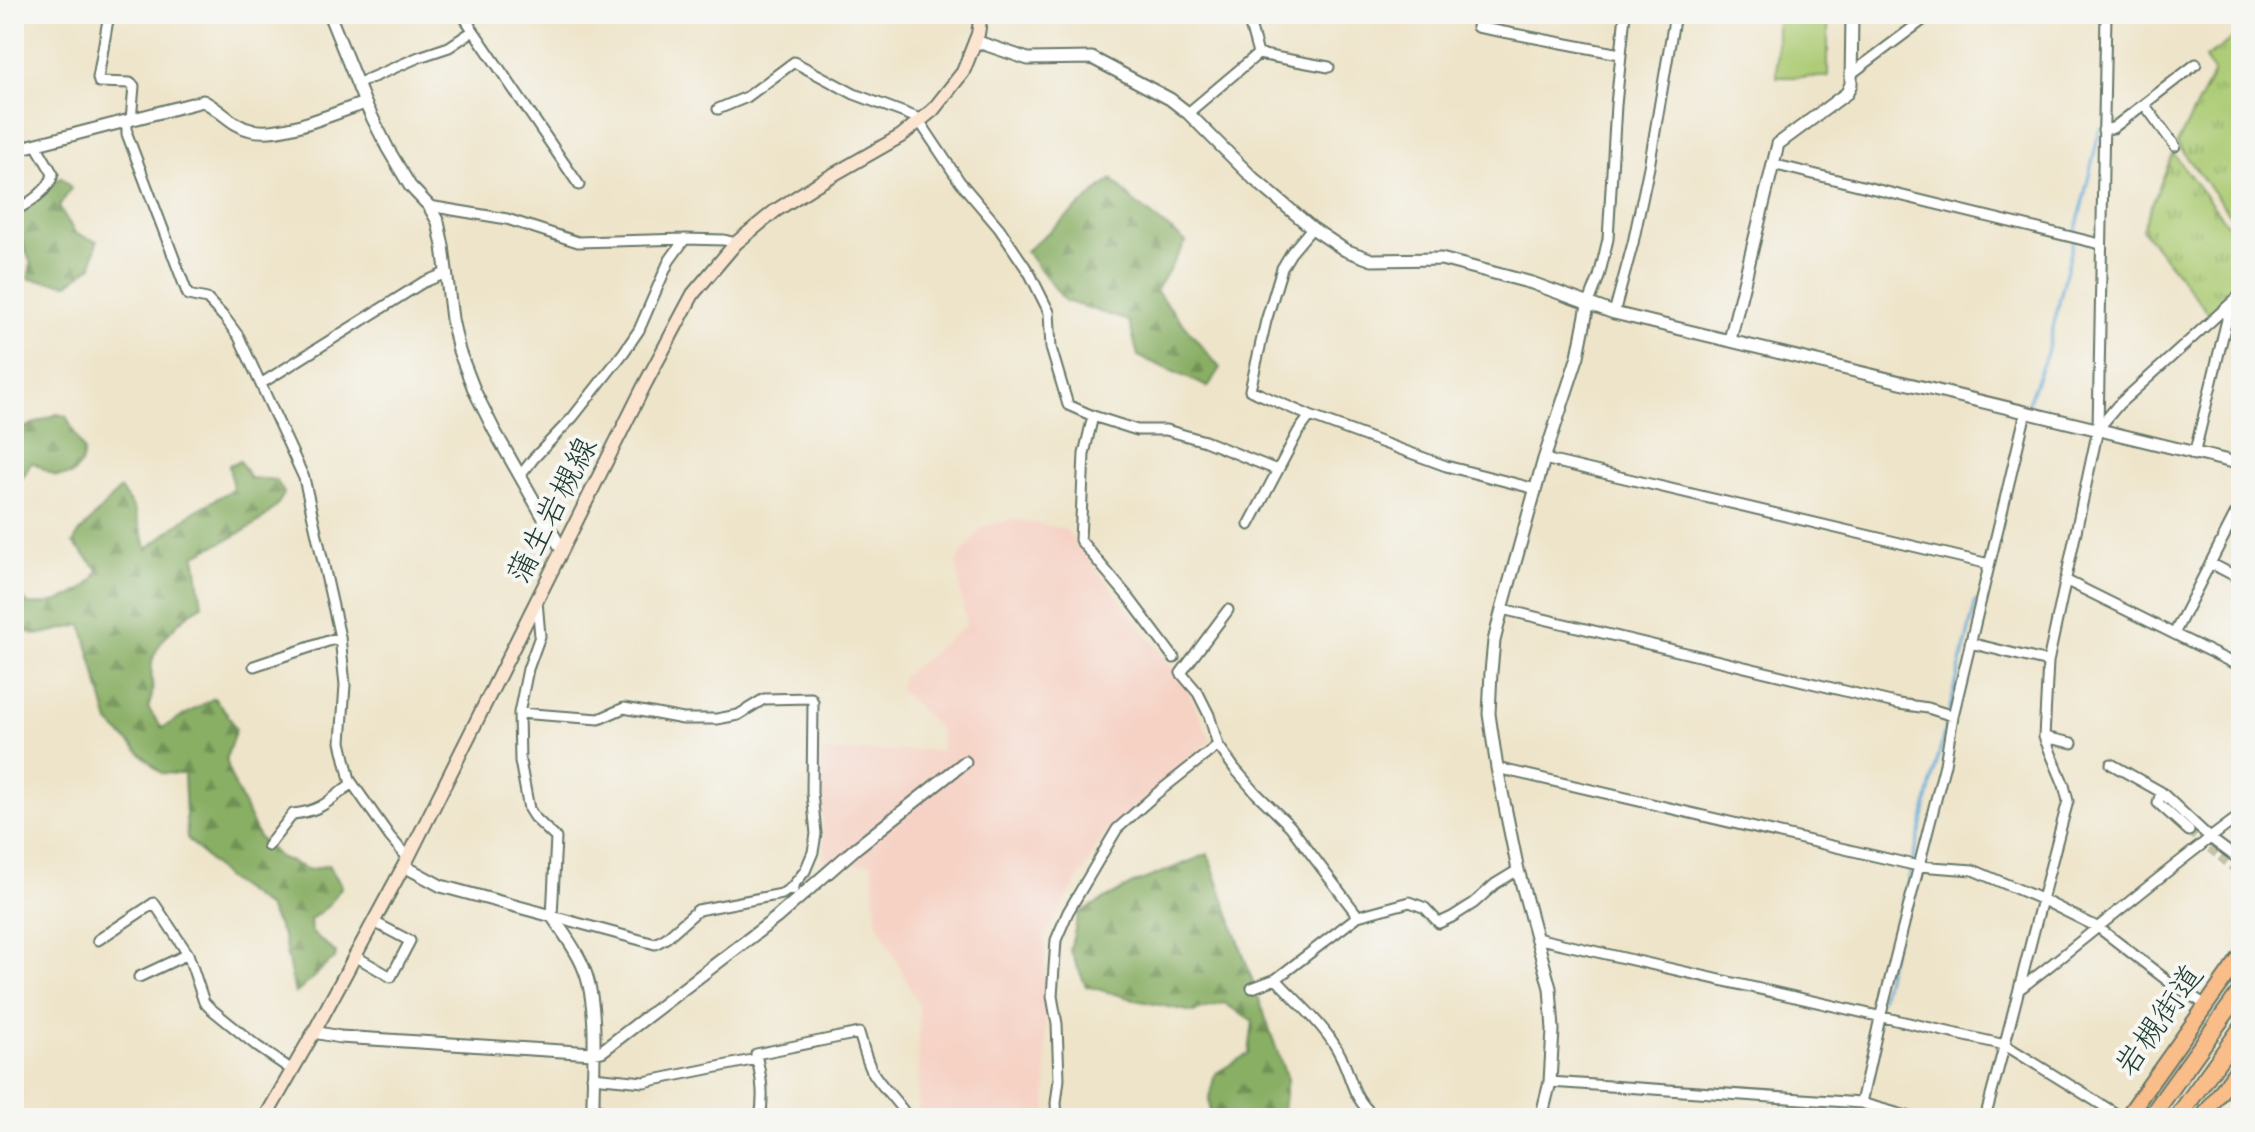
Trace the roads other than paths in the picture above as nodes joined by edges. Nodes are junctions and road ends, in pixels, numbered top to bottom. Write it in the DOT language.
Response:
graph roads {
  1 [pos="109,14"];
  2 [pos="329,14"];
  3 [pos="462,14"];
  4 [pos="981,14"];
  5 [pos="1247,14"];
  6 [pos="1481,14"];
  7 [pos="1625,14"];
  8 [pos="1675,14"];
  9 [pos="1852,14"];
  10 [pos="1931,14"];
  11 [pos="2106,14"];
  12 [pos="473,31"];
  13 [pos="975,41"];
  14 [pos="1258,54"];
  15 [pos="1620,54"];
  16 [pos="2196,64"];
  17 [pos="1329,67"];
  18 [pos="1851,74"];
  19 [pos="357,84"];
  20 [pos="365,103"];
  21 [pos="2144,104"];
  22 [pos="718,109"];
  23 [pos="1188,113"];
  24 [pos="129,121"];
  25 [pos="920,122"];
  26 [pos="2103,130"];
  27 [pos="36,145"];
  28 [pos="2175,146"];
  29 [pos="14,150"];
  30 [pos="1772,164"];
  31 [pos="579,185"];
  32 [pos="429,206"];
  33 [pos="14,211"];
  34 [pos="1312,228"];
  35 [pos="685,239"];
  36 [pos="736,243"];
  37 [pos="2100,244"];
  38 [pos="446,273"];
  39 [pos="2241,294"];
  40 [pos="2231,303"];
  41 [pos="1588,305"];
  42 [pos="1614,313"];
  43 [pos="1730,340"];
  44 [pos="262,383"];
  45 [pos="2026,412"];
  46 [pos="1093,416"];
  47 [pos="1310,416"];
  48 [pos="2098,429"];
  49 [pos="2194,455"];
  50 [pos="1544,459"];
  51 [pos="2241,464"];
  52 [pos="1277,470"];
  53 [pos="520,476"];
  54 [pos="1536,489"];
  55 [pos="2241,503"];
  56 [pos="1249,525"];
  57 [pos="562,550"];
  58 [pos="2210,563"];
  59 [pos="1989,564"];
  60 [pos="2241,579"];
  61 [pos="2065,580"];
  62 [pos="537,601"];
  63 [pos="1502,609"];
  64 [pos="1228,610"];
  65 [pos="2174,634"];
  66 [pos="340,637"];
  67 [pos="1970,643"];
  68 [pos="1174,658"];
  69 [pos="2048,662"];
  70 [pos="254,666"];
  71 [pos="2241,667"];
  72 [pos="519,713"];
  73 [pos="1953,716"];
  74 [pos="2044,737"];
  75 [pos="2072,743"];
  76 [pos="1218,745"];
  77 [pos="965,762"];
  78 [pos="2111,764"];
  79 [pos="1497,768"];
  80 [pos="352,783"];
  81 [pos="2161,792"];
  82 [pos="2241,815"];
  83 [pos="2189,831"];
  84 [pos="2210,838"];
  85 [pos="268,846"];
  86 [pos="2241,861"];
  87 [pos="406,862"];
  88 [pos="1918,866"];
  89 [pos="1518,870"];
  90 [pos="795,893"];
  91 [pos="2043,900"];
  92 [pos="552,916"];
  93 [pos="1358,916"];
  94 [pos="374,922"];
  95 [pos="2099,928"];
  96 [pos="1536,938"];
  97 [pos="98,940"];
  98 [pos="188,954"];
  99 [pos="355,956"];
  100 [pos="2241,956"];
  101 [pos="139,977"];
  102 [pos="1276,979"];
  103 [pos="1252,988"];
  104 [pos="2021,988"];
  105 [pos="2241,991"];
  106 [pos="2206,1005"];
  107 [pos="1880,1018"];
  108 [pos="2241,1029"];
  109 [pos="314,1032"];
  110 [pos="2005,1045"];
  111 [pos="593,1053"];
  112 [pos="757,1059"];
  113 [pos="2241,1064"];
  114 [pos="292,1070"];
  115 [pos="592,1077"];
  116 [pos="1550,1082"];
  117 [pos="1861,1103"];
  118 [pos="265,1118"];
  119 [pos="593,1118"];
  120 [pos="760,1118"];
  121 [pos="908,1118"];
  122 [pos="1057,1118"];
  123 [pos="1376,1118"];
  124 [pos="1541,1118"];
  125 [pos="1914,1118"];
  126 [pos="1985,1118"];
  127 [pos="2124,1118"];
  128 [pos="2150,1118"];
  129 [pos="2177,1118"];
  130 [pos="2202,1118"];
  1 -- 24 [label="street"];
  2 -- 19 [label="street"];
  3 -- 12 [label="street"];
  4 -- 13 [label="main road, 蒲生岩槻線"];
  5 -- 14 [label="street"];
  6 -- 15 [label="street"];
  7 -- 15 [label="street"];
  8 -- 42 [label="street"];
  9 -- 18 [label="street"];
  10 -- 18 [label="street"];
  11 -- 26 [label="street"];
  12 -- 19 [label="street"];
  12 -- 31 [label="street"];
  13 -- 23 [label="street"];
  13 -- 25 [label="main road, 蒲生岩槻線"];
  14 -- 17 [label="street"];
  14 -- 23 [label="street"];
  15 -- 41 [label="street"];
  16 -- 21 [label="street"];
  18 -- 30 [label="street"];
  19 -- 20 [label="street"];
  20 -- 24 [label="street"];
  20 -- 32 [label="street"];
  21 -- 26 [label="street"];
  21 -- 28 [label="street"];
  22 -- 25 [label="street"];
  23 -- 34 [label="street"];
  24 -- 27 [label="street"];
  24 -- 44 [label="street"];
  25 -- 36 [label="main road, 蒲生岩槻線"];
  25 -- 46 [label="street"];
  26 -- 37 [label="street"];
  27 -- 29 [label="street"];
  27 -- 33 [label="street"];
  30 -- 37 [label="street"];
  30 -- 43 [label="street"];
  32 -- 35 [label="street"];
  32 -- 38 [label="street"];
  34 -- 41 [label="street"];
  34 -- 47 [label="street"];
  35 -- 36 [label="street"];
  35 -- 53 [label="street"];
  36 -- 57 [label="main road, 蒲生岩槻線"];
  37 -- 48 [label="street"];
  38 -- 44 [label="street"];
  38 -- 53 [label="street"];
  39 -- 40 [label="street"];
  40 -- 48 [label="street"];
  40 -- 49 [label="street"];
  41 -- 42 [label="street"];
  41 -- 50 [label="street"];
  42 -- 43 [label="street"];
  43 -- 45 [label="street"];
  44 -- 66 [label="street"];
  45 -- 48 [label="street"];
  45 -- 59 [label="street"];
  46 -- 52 [label="street"];
  46 -- 68 [label="street"];
  47 -- 52 [label="street"];
  47 -- 54 [label="street"];
  48 -- 49 [label="street"];
  48 -- 61 [label="street"];
  49 -- 51 [label="street"];
  50 -- 54 [label="street"];
  50 -- 59 [label="street"];
  52 -- 56 [label="street"];
  53 -- 57 [label="street"];
  54 -- 63 [label="street"];
  55 -- 58 [label="street"];
  57 -- 62 [label="main road, 蒲生岩槻線"];
  58 -- 60 [label="street"];
  58 -- 65 [label="street"];
  59 -- 67 [label="street"];
  61 -- 65 [label="street"];
  61 -- 69 [label="street"];
  62 -- 72 [label="street"];
  62 -- 87 [label="main road, 蒲生岩槻線"];
  63 -- 73 [label="street"];
  63 -- 79 [label="street"];
  64 -- 76 [label="street"];
  65 -- 71 [label="street"];
  66 -- 70 [label="street"];
  66 -- 80 [label="street"];
  67 -- 69 [label="street"];
  67 -- 73 [label="street"];
  69 -- 74 [label="street"];
  72 -- 90 [label="street"];
  72 -- 92 [label="street"];
  73 -- 88 [label="street"];
  74 -- 75 [label="street"];
  74 -- 91 [label="street"];
  76 -- 93 [label="street"];
  76 -- 122 [label="street"];
  77 -- 90 [label="street"];
  78 -- 81 [label="street"];
  79 -- 88 [label="street"];
  79 -- 89 [label="street"];
  80 -- 85 [label="street"];
  80 -- 87 [label="street"];
  81 -- 83 [label="street"];
  81 -- 84 [label="street"];
  82 -- 84 [label="street"];
  84 -- 86 [label="street"];
  84 -- 95 [label="street"];
  87 -- 92 [label="street"];
  87 -- 94 [label="main road, 蒲生岩槻線"];
  88 -- 91 [label="street"];
  88 -- 107 [label="street"];
  89 -- 93 [label="street"];
  89 -- 96 [label="street"];
  90 -- 92 [label="street"];
  90 -- 111 [label="street"];
  91 -- 95 [label="street"];
  91 -- 104 [label="street"];
  92 -- 111 [label="street"];
  93 -- 102 [label="street"];
  94 -- 99 [label="main road, 蒲生岩槻線"];
  94 -- 99 [label="street"];
  95 -- 104 [label="street"];
  95 -- 106 [label="street"];
  96 -- 107 [label="street"];
  96 -- 116 [label="street"];
  97 -- 98 [label="street"];
  98 -- 101 [label="street"];
  98 -- 114 [label="street"];
  99 -- 109 [label="main road, 蒲生岩槻線"];
  100 -- 106 [label="highway, 岩槻街道"];
  102 -- 103 [label="street"];
  102 -- 123 [label="street"];
  104 -- 110 [label="street"];
  105 -- 128 [label="highway"];
  106 -- 127 [label="highway, 岩槻街道"];
  107 -- 110 [label="street"];
  107 -- 117 [label="street"];
  108 -- 129 [label="highway"];
  109 -- 111 [label="street"];
  109 -- 114 [label="main road, 蒲生岩槻線"];
  110 -- 126 [label="street"];
  110 -- 127 [label="street"];
  111 -- 115 [label="street"];
  112 -- 115 [label="street"];
  112 -- 120 [label="street"];
  112 -- 121 [label="street"];
  113 -- 130 [label="highway"];
  114 -- 118 [label="main road, 蒲生岩槻線"];
  115 -- 119 [label="street"];
  116 -- 117 [label="street"];
  116 -- 124 [label="street"];
  117 -- 125 [label="street"];
}
